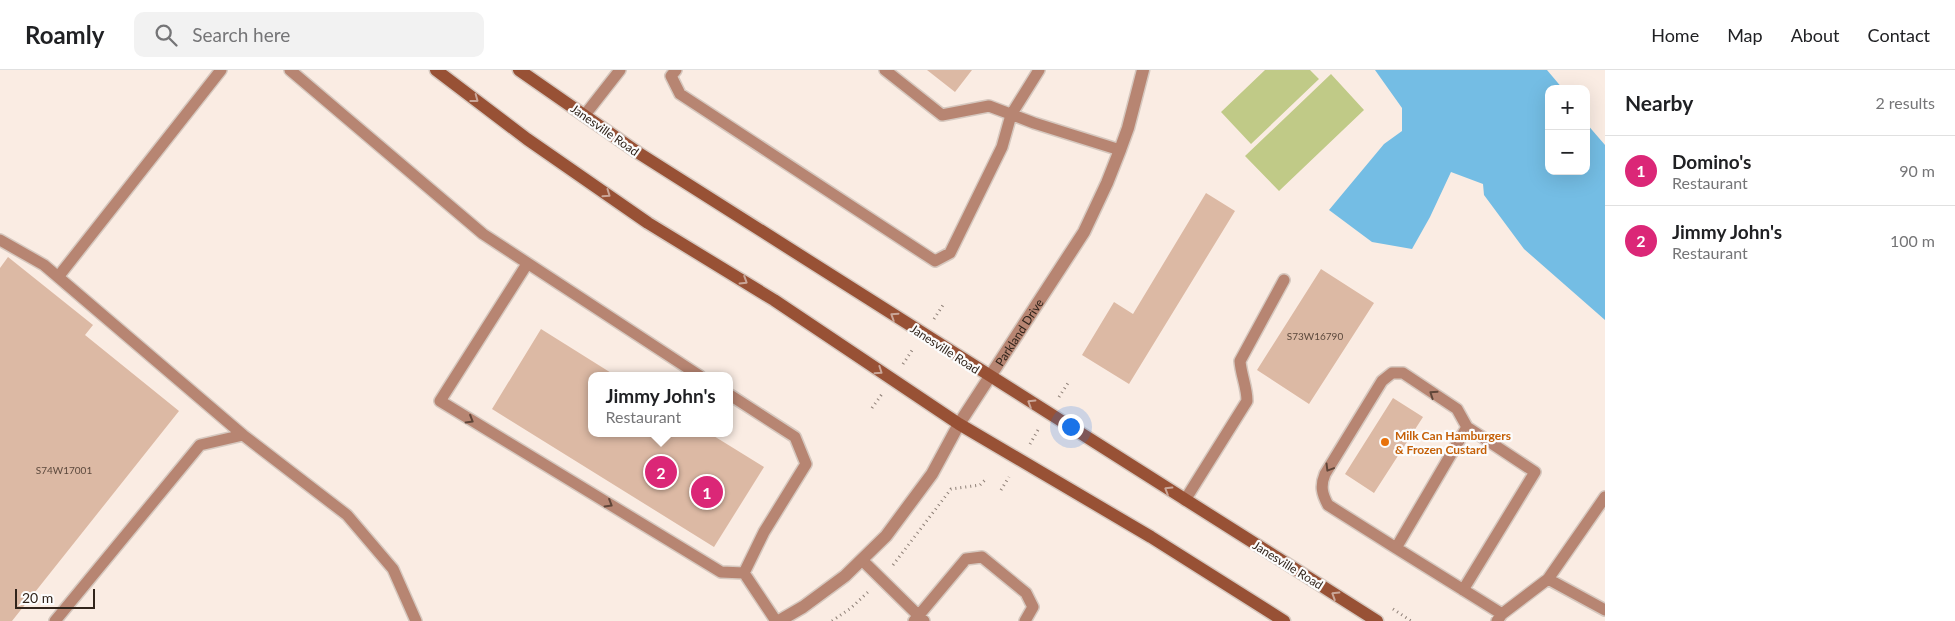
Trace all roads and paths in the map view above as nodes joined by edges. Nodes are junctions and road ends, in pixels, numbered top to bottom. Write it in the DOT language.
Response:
graph roads {
  1 [pos="222,70"];
  2 [pos="290,70"];
  3 [pos="436,70"];
  4 [pos="519,70"];
  5 [pos="620,70"];
  6 [pos="676,70"];
  7 [pos="885,70"];
  8 [pos="1039,70"];
  9 [pos="1143,70"];
  10 [pos="1011,115"];
  11 [pos="584,116"];
  12 [pos="1120,150"];
  13 [pos="0,240"];
  14 [pos="527,264"];
  15 [pos="58,277"];
  16 [pos="1284,280"];
  17 [pos="943,305"];
  18 [pos="923,335"];
  19 [pos="694,372"];
  20 [pos="989,377"];
  21 [pos="892,379"];
  22 [pos="1068,383"];
  23 [pos="733,397"];
  24 [pos="872,408"];
  25 [pos="1048,414"];
  26 [pos="959,424"];
  27 [pos="1467,427"];
  28 [pos="244,435"];
  29 [pos="1020,460"];
  30 [pos="987,478"];
  31 [pos="1001,490"];
  32 [pos="1605,497"];
  33 [pos="1185,500"];
  34 [pos="1396,548"];
  35 [pos="862,560"];
  36 [pos="744,573"];
  37 [pos="882,579"];
  38 [pos="1548,579"];
  39 [pos="1464,590"];
  40 [pos="1605,610"];
  41 [pos="1500,618"];
  42 [pos="919,619"];
  43 [pos="55,621"];
  44 [pos="416,621"];
  45 [pos="776,621"];
  46 [pos="779,621"];
  47 [pos="832,621"];
  48 [pos="1024,621"];
  49 [pos="1284,621"];
  50 [pos="1377,621"];
  1 -- 15 [label="lane"];
  2 -- 14 [label="lane"];
  3 -- 21 [label="main road, one-way"];
  4 -- 11 [label="main road, Janesville Road"];
  5 -- 11 [label="lane"];
  6 -- 10 [label="lane"];
  7 -- 10 [label="lane"];
  8 -- 10 [label="lane"];
  9 -- 12 [label="street, Parkland Drive"];
  10 -- 12 [label="lane"];
  18 -- 11 [label="main road, Janesville Road, one-way"];
  12 -- 20 [label="street, Parkland Drive"];
  13 -- 15 [label="lane"];
  14 -- 19 [label="lane"];
  14 -- 36 [label="lane, one-way"];
  15 -- 28 [label="lane"];
  16 -- 33 [label="lane"];
  17 -- 18 [label="path"];
  18 -- 20 [label="main road, Janesville Road"];
  18 -- 21 [label="path"];
  25 -- 20 [label="main road, Janesville Road, one-way"];
  20 -- 26 [label="street, Parkland Drive"];
  21 -- 24 [label="path"];
  21 -- 26 [label="main road"];
  22 -- 25 [label="path"];
  23 -- 36 [label="lane"];
  25 -- 29 [label="path"];
  33 -- 25 [label="main road, Janesville Road, one-way"];
  26 -- 29 [label="main road"];
  26 -- 35 [label="street, Parkland Drive"];
  27 -- 34 [label="lane"];
  27 -- 34 [label="lane, one-way"];
  27 -- 39 [label="lane"];
  28 -- 43 [label="lane"];
  28 -- 44 [label="lane"];
  29 -- 31 [label="path"];
  29 -- 49 [label="main road"];
  30 -- 37 [label="path"];
  32 -- 38 [label="lane"];
  50 -- 33 [label="main road, Janesville Road, one-way"];
  34 -- 39 [label="lane"];
  35 -- 37 [label="lane"];
  35 -- 46 [label="street, Parkland Drive"];
  36 -- 45 [label="lane"];
  37 -- 42 [label="lane"];
  37 -- 47 [label="path"];
  38 -- 40 [label="lane"];
  38 -- 41 [label="lane"];
  39 -- 41 [label="lane"];
  42 -- 48 [label="lane"];
}
